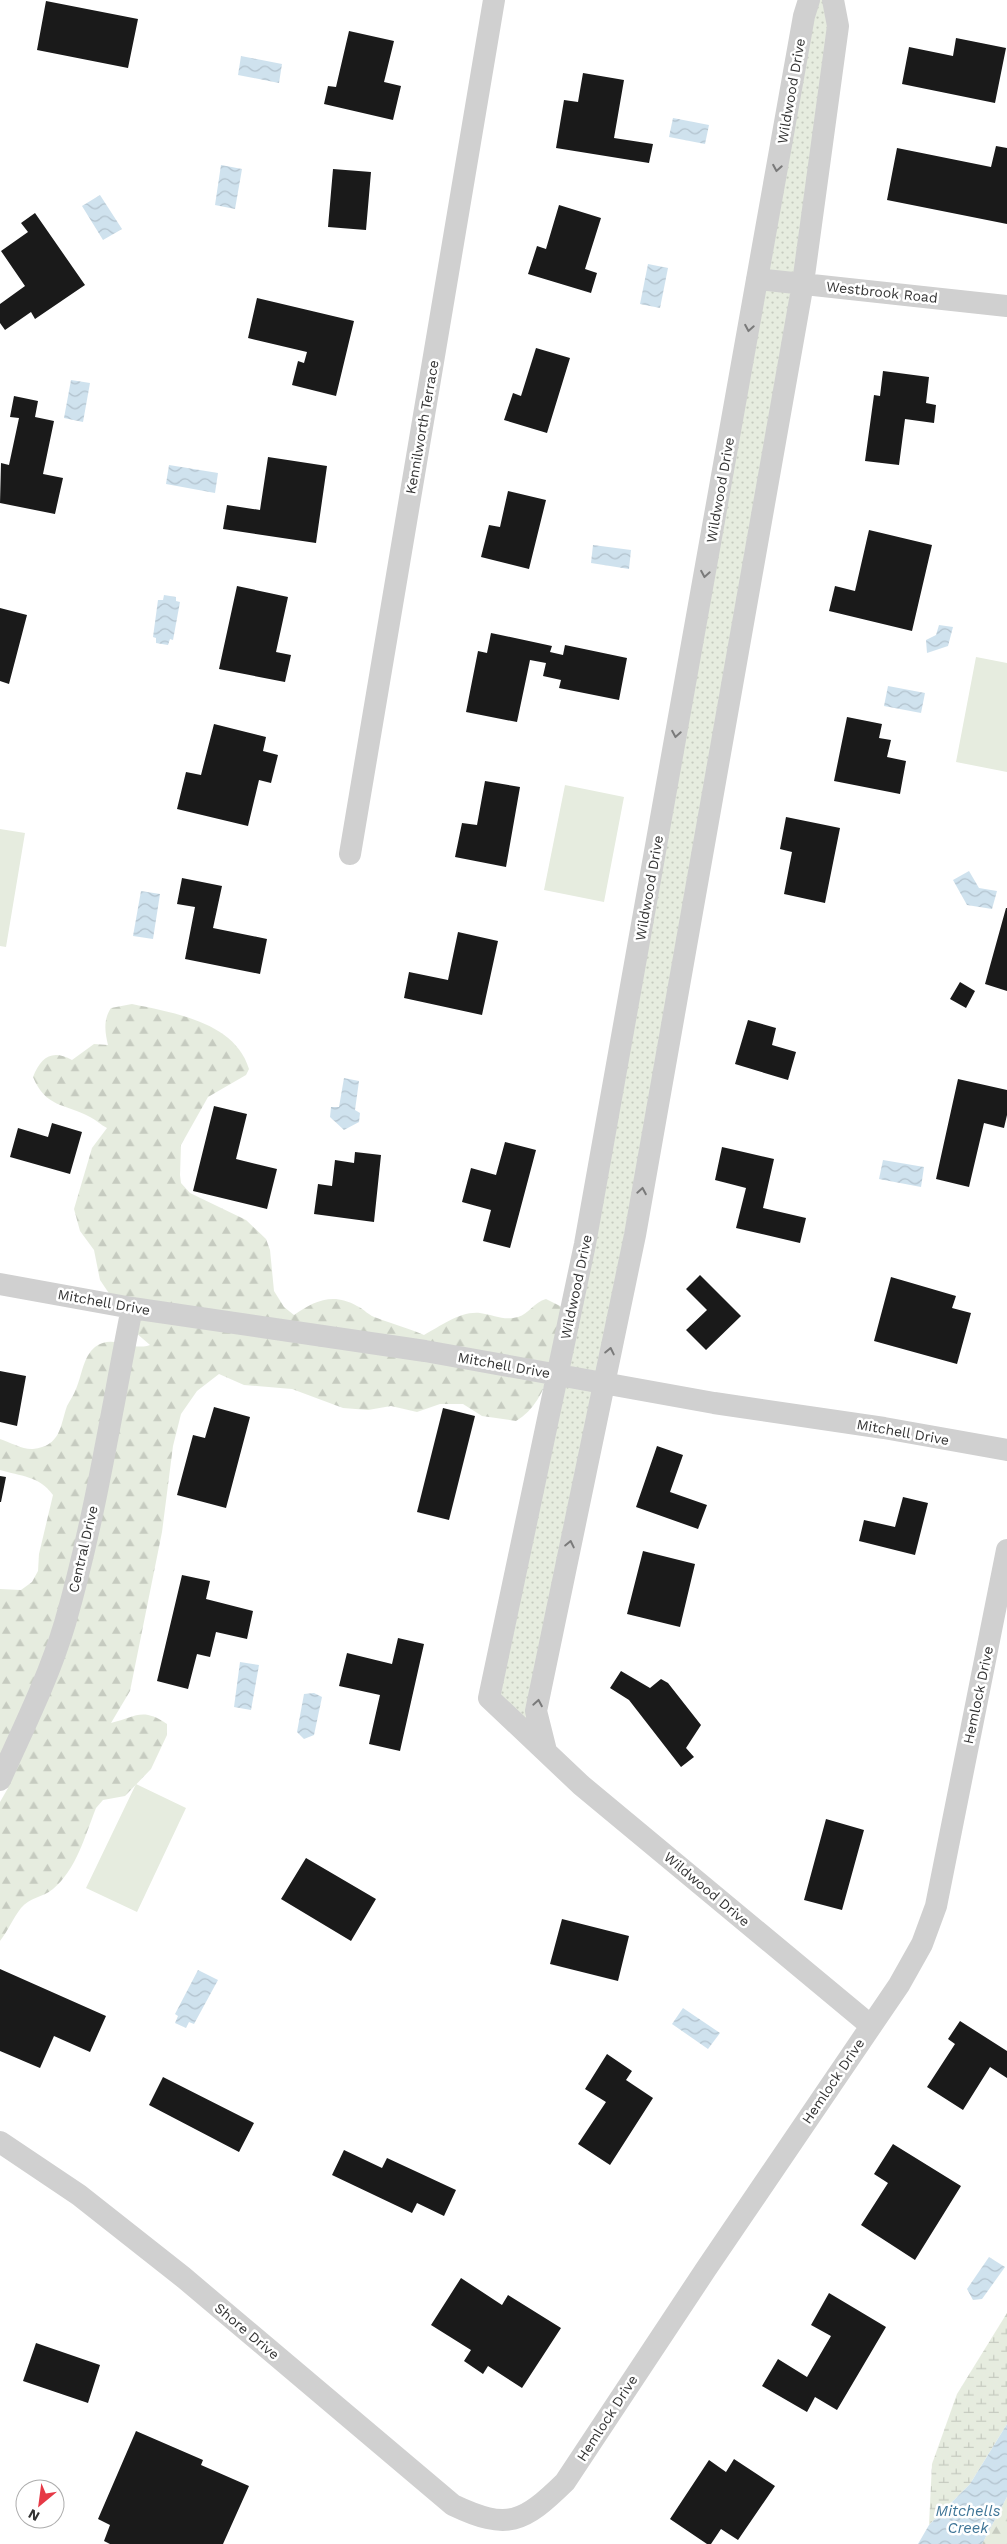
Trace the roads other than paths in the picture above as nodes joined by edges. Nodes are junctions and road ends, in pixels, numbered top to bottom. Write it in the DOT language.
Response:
graph roads {
  1 [pos="494,0"];
  2 [pos="809,0"];
  3 [pos="833,0"];
  4 [pos="758,279"];
  5 [pos="803,283"];
  6 [pos="1007,306"];
  7 [pos="350,854"];
  8 [pos="0,1284"];
  9 [pos="132,1308"];
  10 [pos="558,1375"];
  11 [pos="603,1383"];
  12 [pos="1007,1450"];
  13 [pos="1007,1550"];
  14 [pos="546,1751"];
  15 [pos="0,1780"];
  16 [pos="870,2025"];
  17 [pos="0,2142"];
  18 [pos="493,2520"];
  1 -- 7 [label="street, Kennilworth Terrace"];
  2 -- 4 [label="street, Wildwood Drive, one-way"];
  3 -- 5 [label="street"];
  4 -- 5 [label="street, Westbrook Road"];
  4 -- 10 [label="street, Wildwood Drive, one-way"];
  5 -- 6 [label="street, Westbrook Road"];
  11 -- 5 [label="street, one-way"];
  8 -- 9 [label="street, Mitchell Drive"];
  9 -- 10 [label="street, Mitchell Drive"];
  9 -- 15 [label="street, Central Drive"];
  10 -- 11 [label="street, Mitchell Drive"];
  10 -- 14 [label="street, Wildwood Drive"];
  11 -- 12 [label="street, Mitchell Drive"];
  14 -- 11 [label="street, one-way"];
  13 -- 16 [label="street, Hemlock Drive"];
  14 -- 16 [label="street, Wildwood Drive"];
  16 -- 18 [label="street, Hemlock Drive"];
  17 -- 18 [label="street, Shore Drive"];
}
